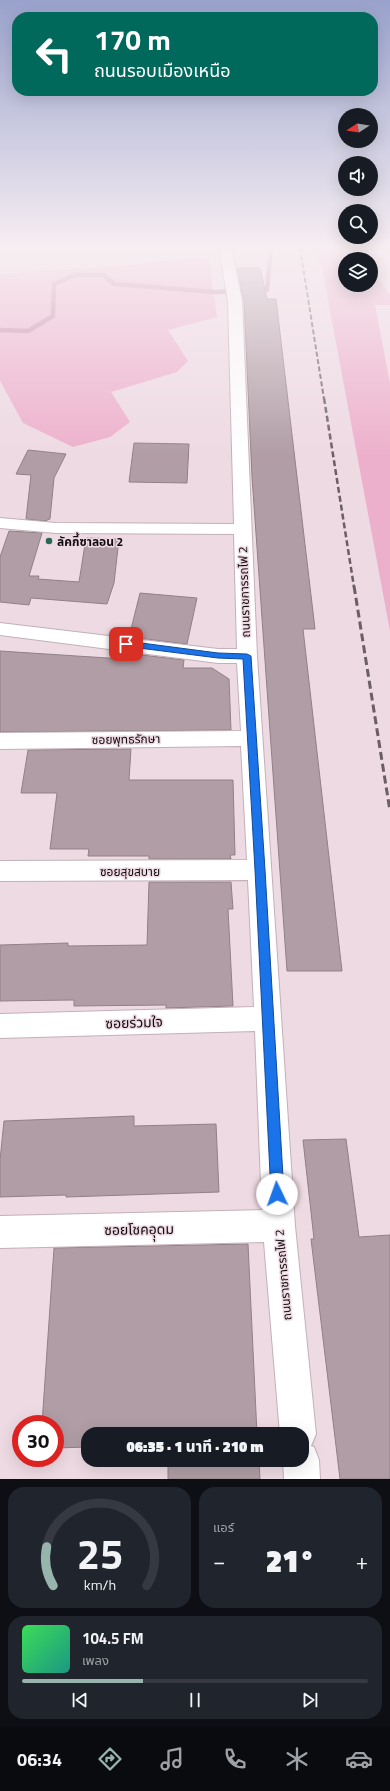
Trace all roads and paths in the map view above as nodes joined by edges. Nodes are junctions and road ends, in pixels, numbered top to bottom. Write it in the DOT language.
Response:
graph roads {
  1 [pos="235,317"];
  2 [pos="0,523"];
  3 [pos="242,529"];
  4 [pos="0,629"];
  5 [pos="247,656"];
  6 [pos="252,738"];
  7 [pos="0,741"];
  8 [pos="260,870"];
  9 [pos="0,872"];
  10 [pos="268,1019"];
  11 [pos="0,1026"];
  12 [pos="279,1226"];
  13 [pos="0,1232"];
  14 [pos="297,1427"];
  15 [pos="301,1467"];
  16 [pos="302,1479"];
  1 -- 3 [label="street, ถนนราชการรถไฟ 2"];
  2 -- 3 [label="street"];
  3 -- 5 [label="street, ถนนราชการรถไฟ 2"];
  4 -- 5 [label="street"];
  5 -- 6 [label="street, ถนนราชการรถไฟ 2"];
  6 -- 7 [label="street, ซอยพุทธรักษา"];
  6 -- 8 [label="street, ถนนราชการรถไฟ 2"];
  8 -- 9 [label="street, ซอยสุขสบาย"];
  8 -- 10 [label="street, ถนนราชการรถไฟ 2"];
  10 -- 11 [label="street, ซอยร่วมใจ"];
  10 -- 12 [label="street, ถนนราชการรถไฟ 2"];
  12 -- 13 [label="street, ซอยโชคอุุดม"];
  12 -- 14 [label="street, ถนนราชการรถไฟ 2"];
  15 -- 16 [label="street"];
}
